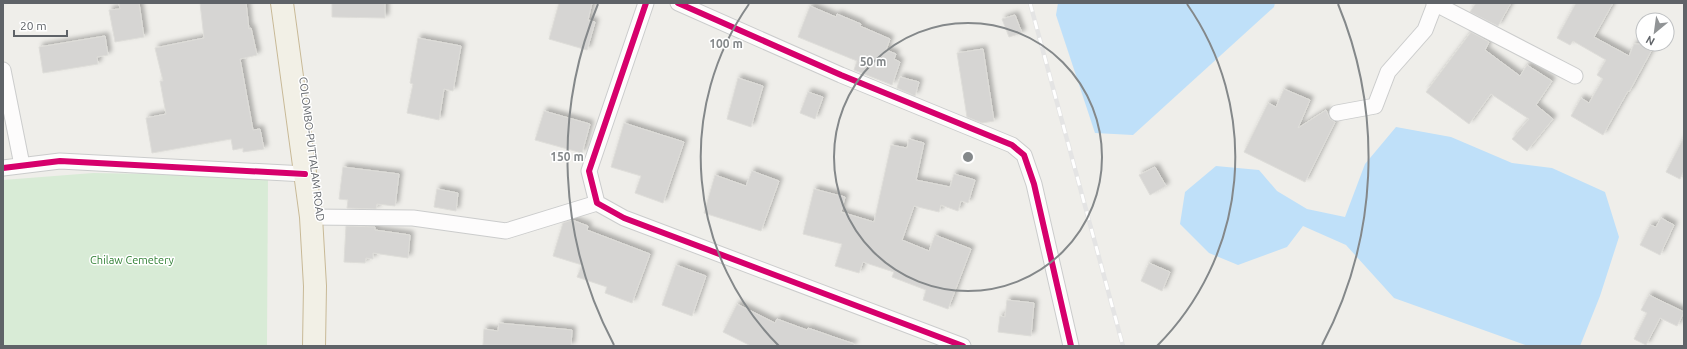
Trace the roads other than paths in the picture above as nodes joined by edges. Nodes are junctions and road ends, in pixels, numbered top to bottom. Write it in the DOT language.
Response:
graph roads {
  1 [pos="282,3"];
  2 [pos="646,3"];
  3 [pos="678,3"];
  4 [pos="1434,4"];
  5 [pos="3,70"];
  6 [pos="1575,76"];
  7 [pos="1337,113"];
  8 [pos="22,165"];
  9 [pos="3,168"];
  10 [pos="305,174"];
  11 [pos="597,203"];
  12 [pos="311,217"];
  13 [pos="314,346"];
  14 [pos="964,346"];
  15 [pos="1071,346"];
  1 -- 10 [label="highway, COLOMBO-PUTTALAM ROAD"];
  2 -- 11 [label="street"];
  3 -- 15 [label="street"];
  4 -- 6 [label="street"];
  4 -- 7 [label="street"];
  5 -- 8 [label="street"];
  8 -- 9 [label="street"];
  8 -- 10 [label="street"];
  10 -- 12 [label="highway, COLOMBO-PUTTALAM ROAD"];
  11 -- 12 [label="street"];
  11 -- 14 [label="street"];
  12 -- 13 [label="highway, COLOMBO-PUTTALAM ROAD"];
}
